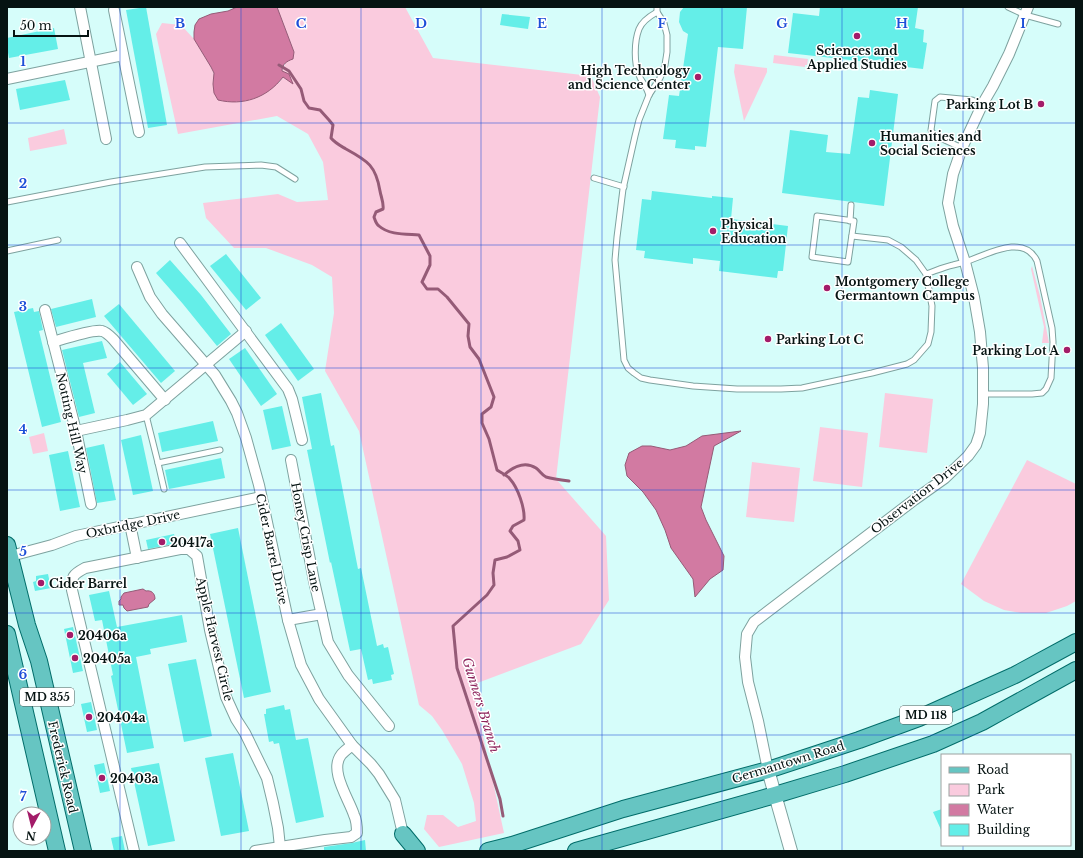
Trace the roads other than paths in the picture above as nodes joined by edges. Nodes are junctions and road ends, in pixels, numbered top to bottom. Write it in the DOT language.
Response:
graph roads {
  1 [pos="80,7"];
  2 [pos="1008,7"];
  3 [pos="657,9"];
  4 [pos="114,10"];
  5 [pos="1027,11"];
  6 [pos="1058,24"];
  7 [pos="123,55"];
  8 [pos="91,62"];
  9 [pos="7,79"];
  10 [pos="649,94"];
  11 [pos="982,105"];
  12 [pos="139,132"];
  13 [pos="106,138"];
  14 [pos="962,148"];
  15 [pos="594,178"];
  16 [pos="295,179"];
  17 [pos="624,187"];
  18 [pos="7,202"];
  19 [pos="851,205"];
  20 [pos="850,221"];
  21 [pos="852,236"];
  22 [pos="58,240"];
  23 [pos="180,243"];
  24 [pos="7,251"];
  25 [pos="965,262"];
  26 [pos="137,267"];
  27 [pos="926,274"];
  28 [pos="45,310"];
  29 [pos="246,331"];
  30 [pos="53,342"];
  31 [pos="206,365"];
  32 [pos="983,394"];
  33 [pos="165,400"];
  34 [pos="146,415"];
  35 [pos="76,431"];
  36 [pos="302,440"];
  37 [pos="220,450"];
  38 [pos="291,460"];
  39 [pos="158,463"];
  40 [pos="164,489"];
  41 [pos="261,497"];
  42 [pos="91,504"];
  43 [pos="130,524"];
  44 [pos="8,553"];
  45 [pos="137,558"];
  46 [pos="322,614"];
  47 [pos="288,620"];
  48 [pos="7,634"];
  49 [pos="1076,642"];
  50 [pos="1076,670"];
  51 [pos="390,726"];
  52 [pos="352,745"];
  53 [pos="768,770"];
  54 [pos="775,795"];
  55 [pos="403,834"];
  56 [pos="280,847"];
  57 [pos="56,851"];
  58 [pos="82,851"];
  59 [pos="134,851"];
  60 [pos="255,851"];
  61 [pos="405,851"];
  62 [pos="417,851"];
  63 [pos="488,851"];
  64 [pos="576,851"];
  65 [pos="791,851"];
  1 -- 8 [label="street"];
  2 -- 5 [label="lane"];
  3 -- 10 [label="lane"];
  3 -- 10 [label="lane"];
  4 -- 7 [label="street"];
  5 -- 6 [label="lane"];
  5 -- 11 [label="street, Observation Drive"];
  7 -- 8 [label="street"];
  7 -- 12 [label="street"];
  8 -- 9 [label="street"];
  8 -- 13 [label="street"];
  10 -- 17 [label="lane"];
  11 -- 14 [label="street, Observation Drive"];
  11 -- 14 [label="lane"];
  14 -- 25 [label="street, Observation Drive"];
  15 -- 17 [label="lane"];
  16 -- 18 [label="lane"];
  17 -- 27 [label="lane"];
  19 -- 20 [label="lane"];
  20 -- 21 [label="lane"];
  20 -- 21 [label="lane"];
  21 -- 27 [label="lane"];
  22 -- 24 [label="lane"];
  23 -- 29 [label="street"];
  25 -- 27 [label="lane"];
  25 -- 32 [label="street, Observation Drive"];
  25 -- 32 [label="lane"];
  26 -- 31 [label="street, Cider Barrel Drive"];
  28 -- 30 [label="street, Notting Hill Way"];
  29 -- 31 [label="street"];
  29 -- 36 [label="street"];
  30 -- 33 [label="street"];
  30 -- 35 [label="street, Notting Hill Way"];
  31 -- 33 [label="street"];
  31 -- 41 [label="street, Cider Barrel Drive"];
  32 -- 53 [label="street, Observation Drive"];
  33 -- 34 [label="street"];
  34 -- 35 [label="street"];
  34 -- 39 [label="lane"];
  35 -- 42 [label="street, Notting Hill Way"];
  37 -- 39 [label="lane"];
  38 -- 46 [label="street, Honey Crisp Lane"];
  39 -- 40 [label="lane"];
  41 -- 43 [label="street, Oxbridge Drive"];
  41 -- 47 [label="street, Cider Barrel Drive"];
  43 -- 44 [label="street, Oxbridge Drive"];
  43 -- 45 [label="street"];
  44 -- 58 [label="main road, Frederick Road / MD 355"];
  45 -- 56 [label="street, Apple Harvest Circle"];
  45 -- 59 [label="street, Apple Harvest Circle"];
  46 -- 47 [label="street"];
  46 -- 51 [label="street, Honey Crisp Lane"];
  47 -- 52 [label="street, Cider Barrel Drive"];
  48 -- 57 [label="main road, Frederick Road / MD 355"];
  49 -- 53 [label="main road, Germantown Road / MD 118"];
  50 -- 54 [label="main road, MD 118"];
  52 -- 55 [label="street, Cider Barrel Drive"];
  52 -- 56 [label="street"];
  53 -- 54 [label="street, Observation Drive"];
  53 -- 63 [label="main road, Germantown Road / MD 118"];
  54 -- 64 [label="main road, MD 118"];
  54 -- 65 [label="street, Observation Drive"];
  55 -- 61 [label="main road"];
  55 -- 62 [label="main road"];
  56 -- 60 [label="street"];
}
